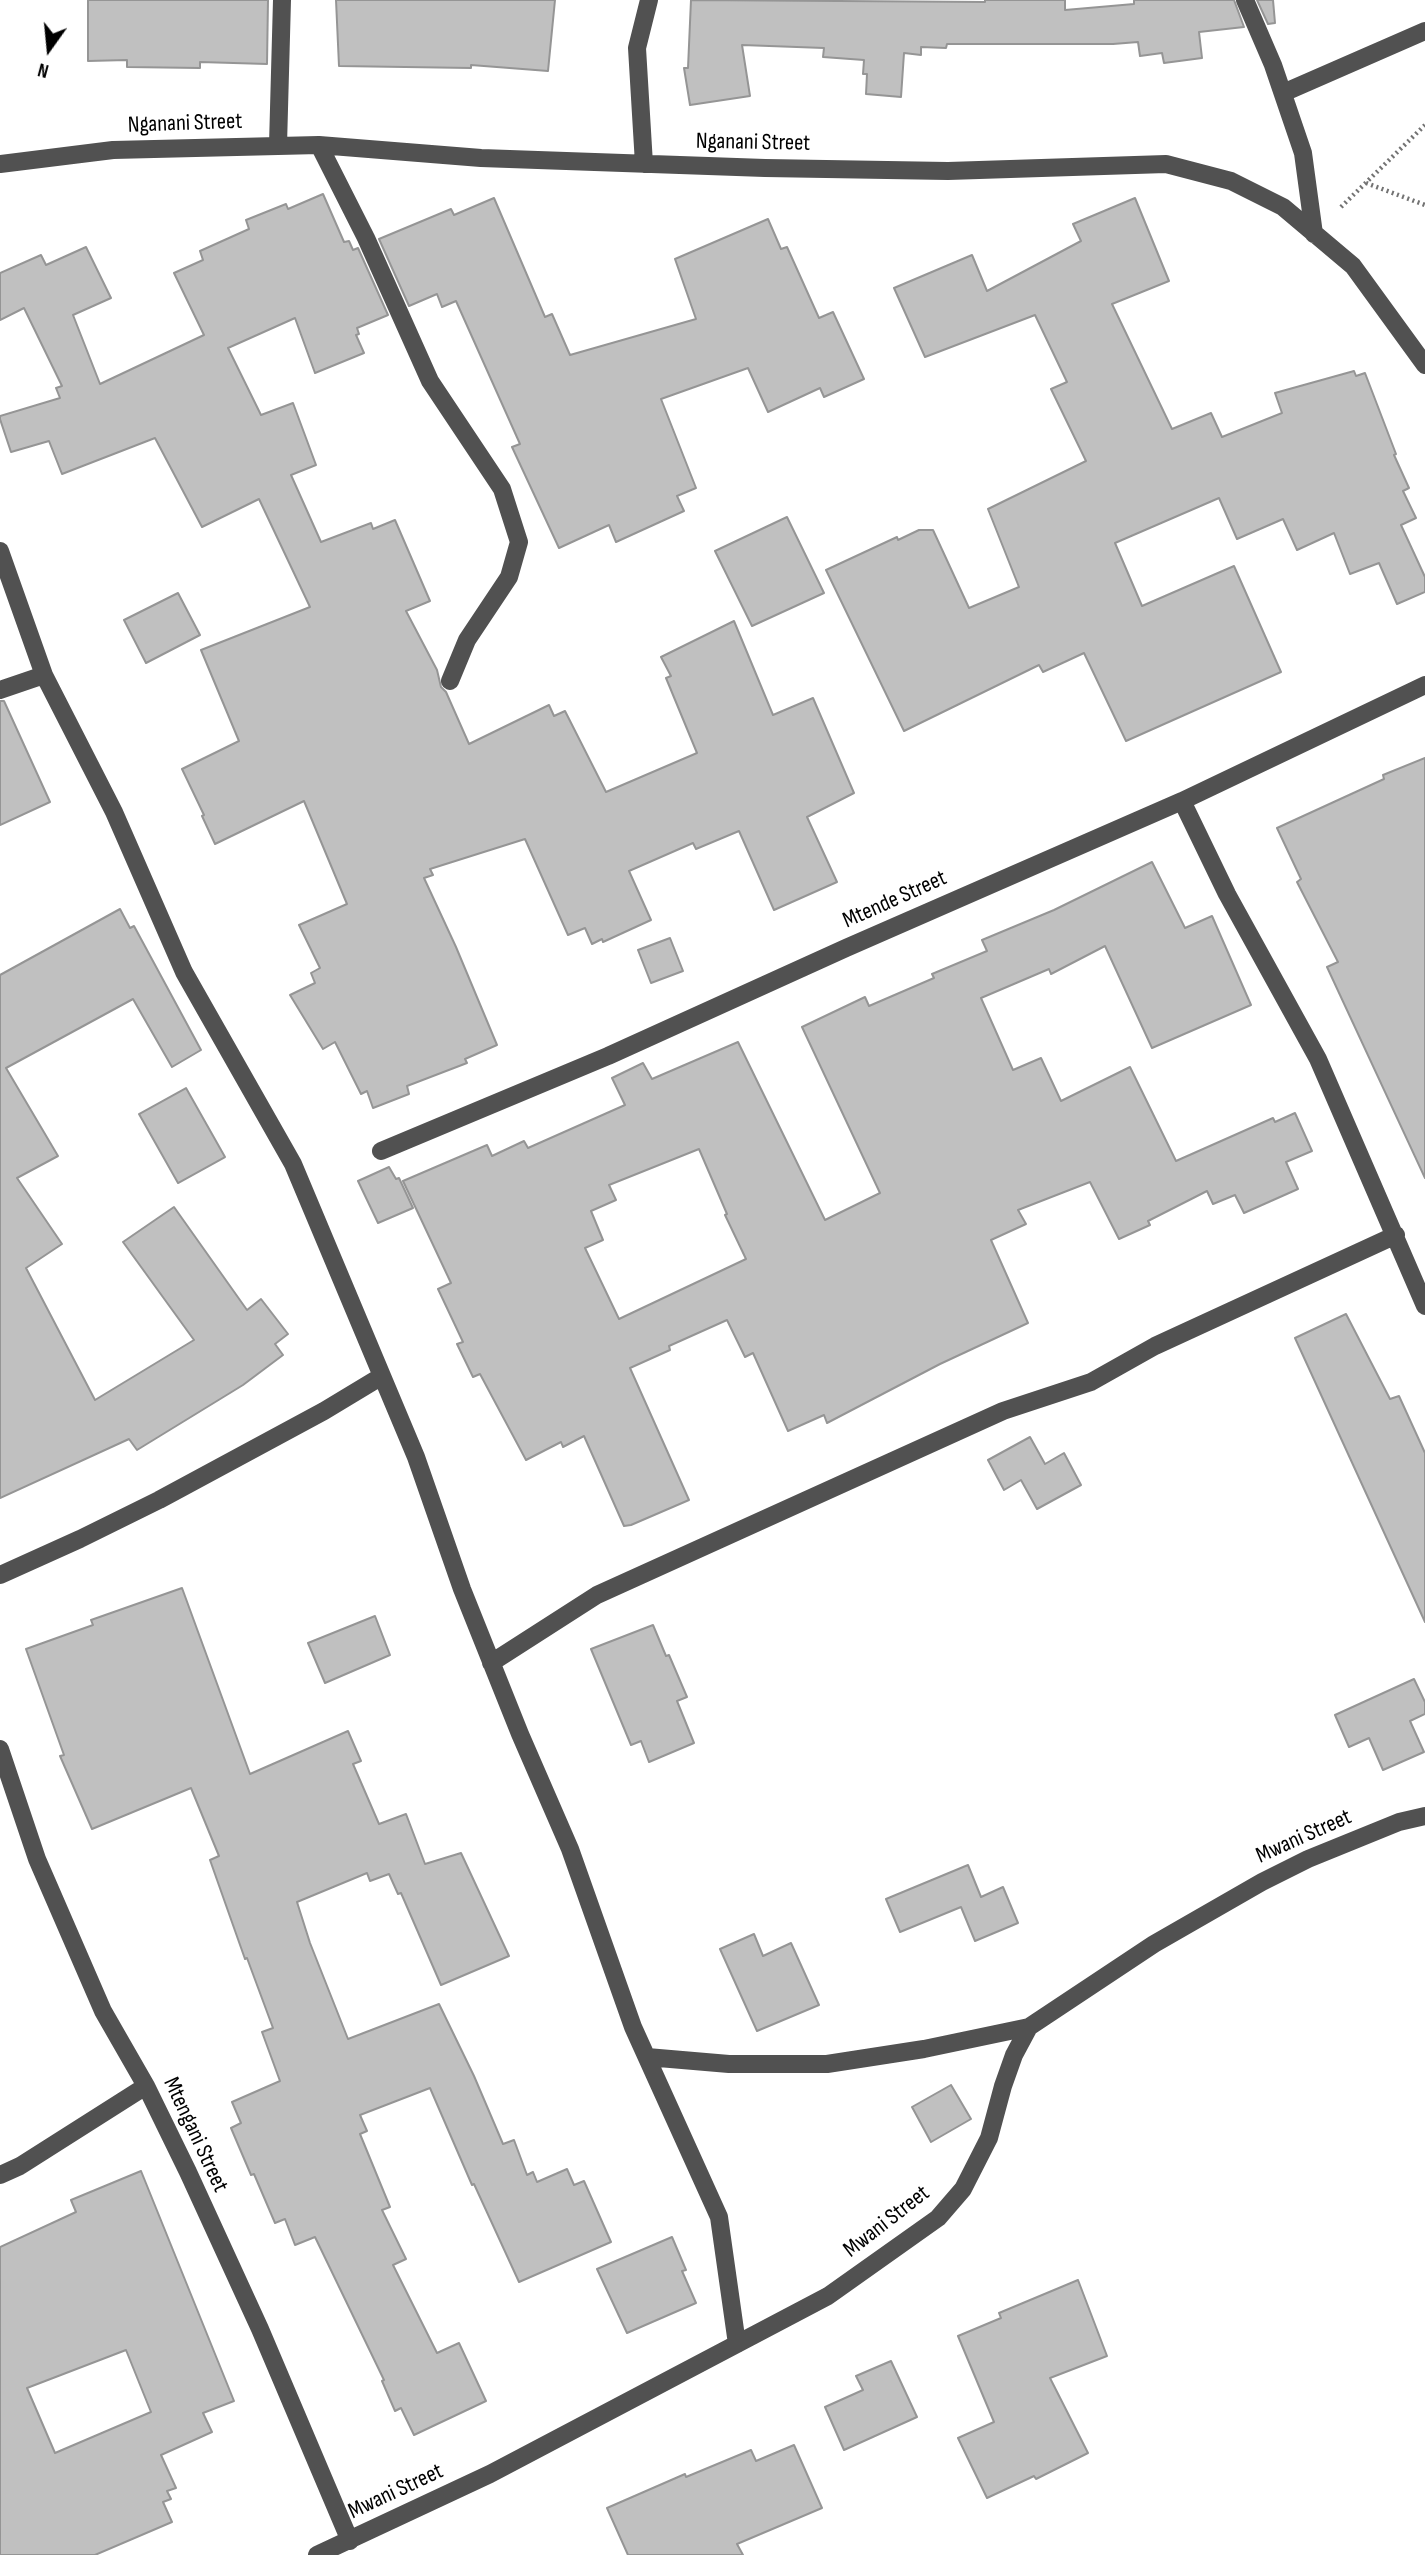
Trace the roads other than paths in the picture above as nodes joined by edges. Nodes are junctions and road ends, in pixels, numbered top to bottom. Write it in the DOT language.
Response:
graph roads {
  1 [pos="282,0"];
  2 [pos="649,0"];
  3 [pos="1245,0"];
  4 [pos="1425,31"];
  5 [pos="1283,93"];
  6 [pos="278,145"];
  7 [pos="319,145"];
  8 [pos="0,164"];
  9 [pos="644,164"];
  10 [pos="1314,234"];
  11 [pos="1425,365"];
  12 [pos="0,551"];
  13 [pos="44,675"];
  14 [pos="450,681"];
  15 [pos="1425,685"];
  16 [pos="0,690"];
  17 [pos="1182,802"];
  18 [pos="381,1151"];
  19 [pos="1396,1235"];
  20 [pos="1425,1306"];
  21 [pos="382,1376"];
  22 [pos="0,1574"];
  23 [pos="491,1663"];
  24 [pos="0,1749"];
  25 [pos="1425,1816"];
  26 [pos="1029,2027"];
  27 [pos="648,2057"];
  28 [pos="146,2086"];
  29 [pos="0,2175"];
  30 [pos="737,2344"];
  31 [pos="350,2541"];
  32 [pos="317,2555"];
  1 -- 6 [label="street"];
  2 -- 9 [label="street"];
  3 -- 5 [label="street"];
  4 -- 5 [label="street"];
  5 -- 10 [label="street"];
  6 -- 7 [label="street, Nganani Street"];
  6 -- 8 [label="street, Nganani Street"];
  7 -- 9 [label="street, Nganani Street"];
  7 -- 14 [label="street"];
  9 -- 10 [label="street, Nganani Street"];
  10 -- 11 [label="street, Nganani Street"];
  12 -- 13 [label="street"];
  13 -- 16 [label="street"];
  13 -- 21 [label="street"];
  15 -- 17 [label="street, Mtende Street"];
  17 -- 18 [label="street, Mtende Street"];
  17 -- 19 [label="street"];
  19 -- 20 [label="street"];
  19 -- 23 [label="street"];
  21 -- 22 [label="street"];
  21 -- 23 [label="street"];
  23 -- 27 [label="street"];
  24 -- 28 [label="street, Mtengani Street"];
  25 -- 26 [label="street, Mwani Street"];
  26 -- 27 [label="street"];
  26 -- 30 [label="street, Mwani Street"];
  27 -- 30 [label="street"];
  28 -- 29 [label="street"];
  28 -- 31 [label="street, Mtengani Street"];
  30 -- 31 [label="street, Mwani Street"];
  31 -- 32 [label="street, Mwani Street"];
}
